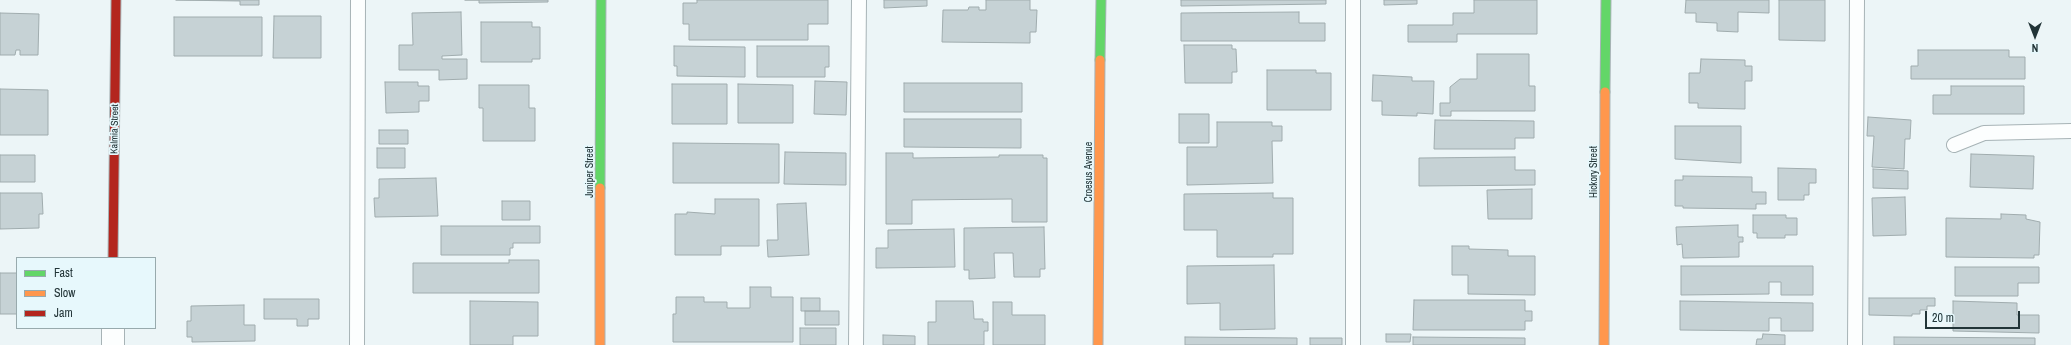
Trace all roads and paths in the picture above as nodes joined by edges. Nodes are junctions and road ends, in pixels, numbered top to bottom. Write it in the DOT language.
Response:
graph roads {
  1 [pos="116,0"];
  2 [pos="358,0"];
  3 [pos="601,0"];
  4 [pos="859,0"];
  5 [pos="1101,0"];
  6 [pos="1353,0"];
  7 [pos="1606,0"];
  8 [pos="1857,0"];
  9 [pos="2071,131"];
  10 [pos="1954,145"];
  11 [pos="113,257"];
  12 [pos="113,329"];
  13 [pos="113,345"];
  14 [pos="357,345"];
  15 [pos="600,345"];
  16 [pos="856,345"];
  17 [pos="1098,345"];
  18 [pos="1353,345"];
  19 [pos="1604,345"];
  20 [pos="1855,345"];
  1 -- 11 [label="street, Kalmia Street"];
  2 -- 14 [label="lane"];
  3 -- 15 [label="street, Juniper Street"];
  4 -- 16 [label="lane"];
  5 -- 17 [label="street, Croesus Avenue"];
  6 -- 18 [label="lane"];
  7 -- 19 [label="street, Hickory Street"];
  8 -- 20 [label="lane"];
  9 -- 10 [label="lane"];
  12 -- 13 [label="street"];
}
